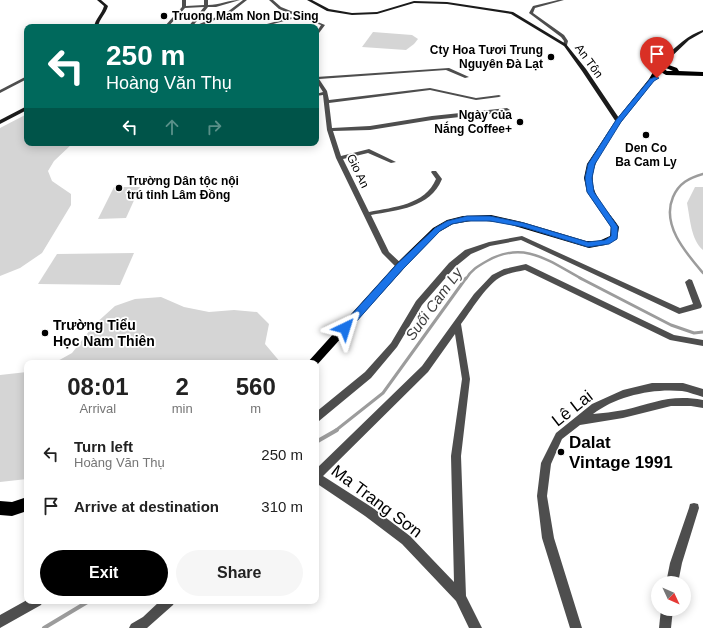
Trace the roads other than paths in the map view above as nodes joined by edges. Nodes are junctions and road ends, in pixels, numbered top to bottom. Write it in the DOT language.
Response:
graph roads {
  1 [pos="184,0"];
  2 [pos="206,0"];
  3 [pos="238,0"];
  4 [pos="244,0"];
  5 [pos="271,0"];
  6 [pos="309,0"];
  7 [pos="562,0"];
  8 [pos="102,1"];
  9 [pos="184,7"];
  10 [pos="206,7"];
  11 [pos="299,16"];
  12 [pos="97,24"];
  13 [pos="169,24"];
  14 [pos="192,24"];
  15 [pos="203,24"];
  16 [pos="269,24"];
  17 [pos="319,31"];
  18 [pos="703,31"];
  19 [pos="564,45"];
  20 [pos="667,58"];
  21 [pos="660,67"];
  22 [pos="673,71"];
  23 [pos="702,74"];
  24 [pos="467,77"];
  25 [pos="319,78"];
  26 [pos="24,79"];
  27 [pos="652,80"];
  28 [pos="319,82"];
  29 [pos="0,92"];
  30 [pos="326,93"];
  31 [pos="319,94"];
  32 [pos="499,96"];
  33 [pos="327,102"];
  34 [pos="24,110"];
  35 [pos="507,110"];
  36 [pos="618,121"];
  37 [pos="0,122"];
  38 [pos="330,130"];
  39 [pos="339,158"];
  40 [pos="393,162"];
  41 [pos="434,172"];
  42 [pos="367,214"];
  43 [pos="524,225"];
  44 [pos="522,238"];
  45 [pos="400,266"];
  46 [pos="689,282"];
  47 [pos="457,323"];
  48 [pos="703,343"];
  49 [pos="315,360"];
  50 [pos="703,393"];
  51 [pos="703,404"];
  52 [pos="319,416"];
  53 [pos="576,421"];
  54 [pos="319,473"];
  55 [pos="319,478"];
  56 [pos="24,505"];
  57 [pos="0,508"];
  58 [pos="694,508"];
  59 [pos="673,576"];
  60 [pos="460,597"];
  61 [pos="32,604"];
  62 [pos="166,604"];
  63 [pos="666,616"];
  64 [pos="0,622"];
  65 [pos="149,624"];
  66 [pos="135,628"];
  67 [pos="476,628"];
  68 [pos="576,628"];
  69 [pos="665,628"];
  1 -- 9 [label="street"];
  2 -- 10 [label="street"];
  3 -- 10 [label="street"];
  4 -- 15 [label="street"];
  5 -- 11 [label="street"];
  6 -- 19 [label="main road"];
  7 -- 19 [label="street, An Tôn"];
  8 -- 12 [label="main road"];
  9 -- 10 [label="street"];
  9 -- 13 [label="street"];
  10 -- 14 [label="street"];
  11 -- 16 [label="street"];
  11 -- 17 [label="street"];
  18 -- 20 [label="main road"];
  19 -- 36 [label="main road, An Tôn"];
  20 -- 21 [label="main road"];
  20 -- 22 [label="main road"];
  21 -- 22 [label="main road"];
  21 -- 27 [label="main road"];
  22 -- 23 [label="main road"];
  22 -- 27 [label="main road"];
  24 -- 25 [label="street"];
  26 -- 29 [label="street"];
  27 -- 36 [label="main road"];
  28 -- 30 [label="street, Gio An"];
  30 -- 31 [label="street"];
  30 -- 33 [label="street, Gio An"];
  32 -- 33 [label="street"];
  33 -- 38 [label="street, Gio An"];
  34 -- 37 [label="main road"];
  35 -- 38 [label="street"];
  36 -- 43 [label="main road"];
  38 -- 39 [label="street, Gio An"];
  39 -- 40 [label="street"];
  39 -- 42 [label="street, Gio An"];
  41 -- 42 [label="street"];
  42 -- 45 [label="street, Gio An"];
  43 -- 44 [label="street"];
  43 -- 45 [label="main road"];
  44 -- 46 [label="street"];
  44 -- 52 [label="street"];
  45 -- 49 [label="main road"];
  47 -- 48 [label="street"];
  47 -- 54 [label="street"];
  47 -- 60 [label="street"];
  50 -- 53 [label="street, Lê Lai"];
  51 -- 53 [label="street"];
  53 -- 68 [label="street, Lê Lai"];
  55 -- 60 [label="street, Ma Trang Sơn"];
  56 -- 57 [label="main road"];
  58 -- 59 [label="street"];
  60 -- 67 [label="street, Ma Trang Sơn"];
  61 -- 64 [label="street"];
  62 -- 65 [label="street"];
  63 -- 69 [label="street"];
  65 -- 66 [label="street"];
}
